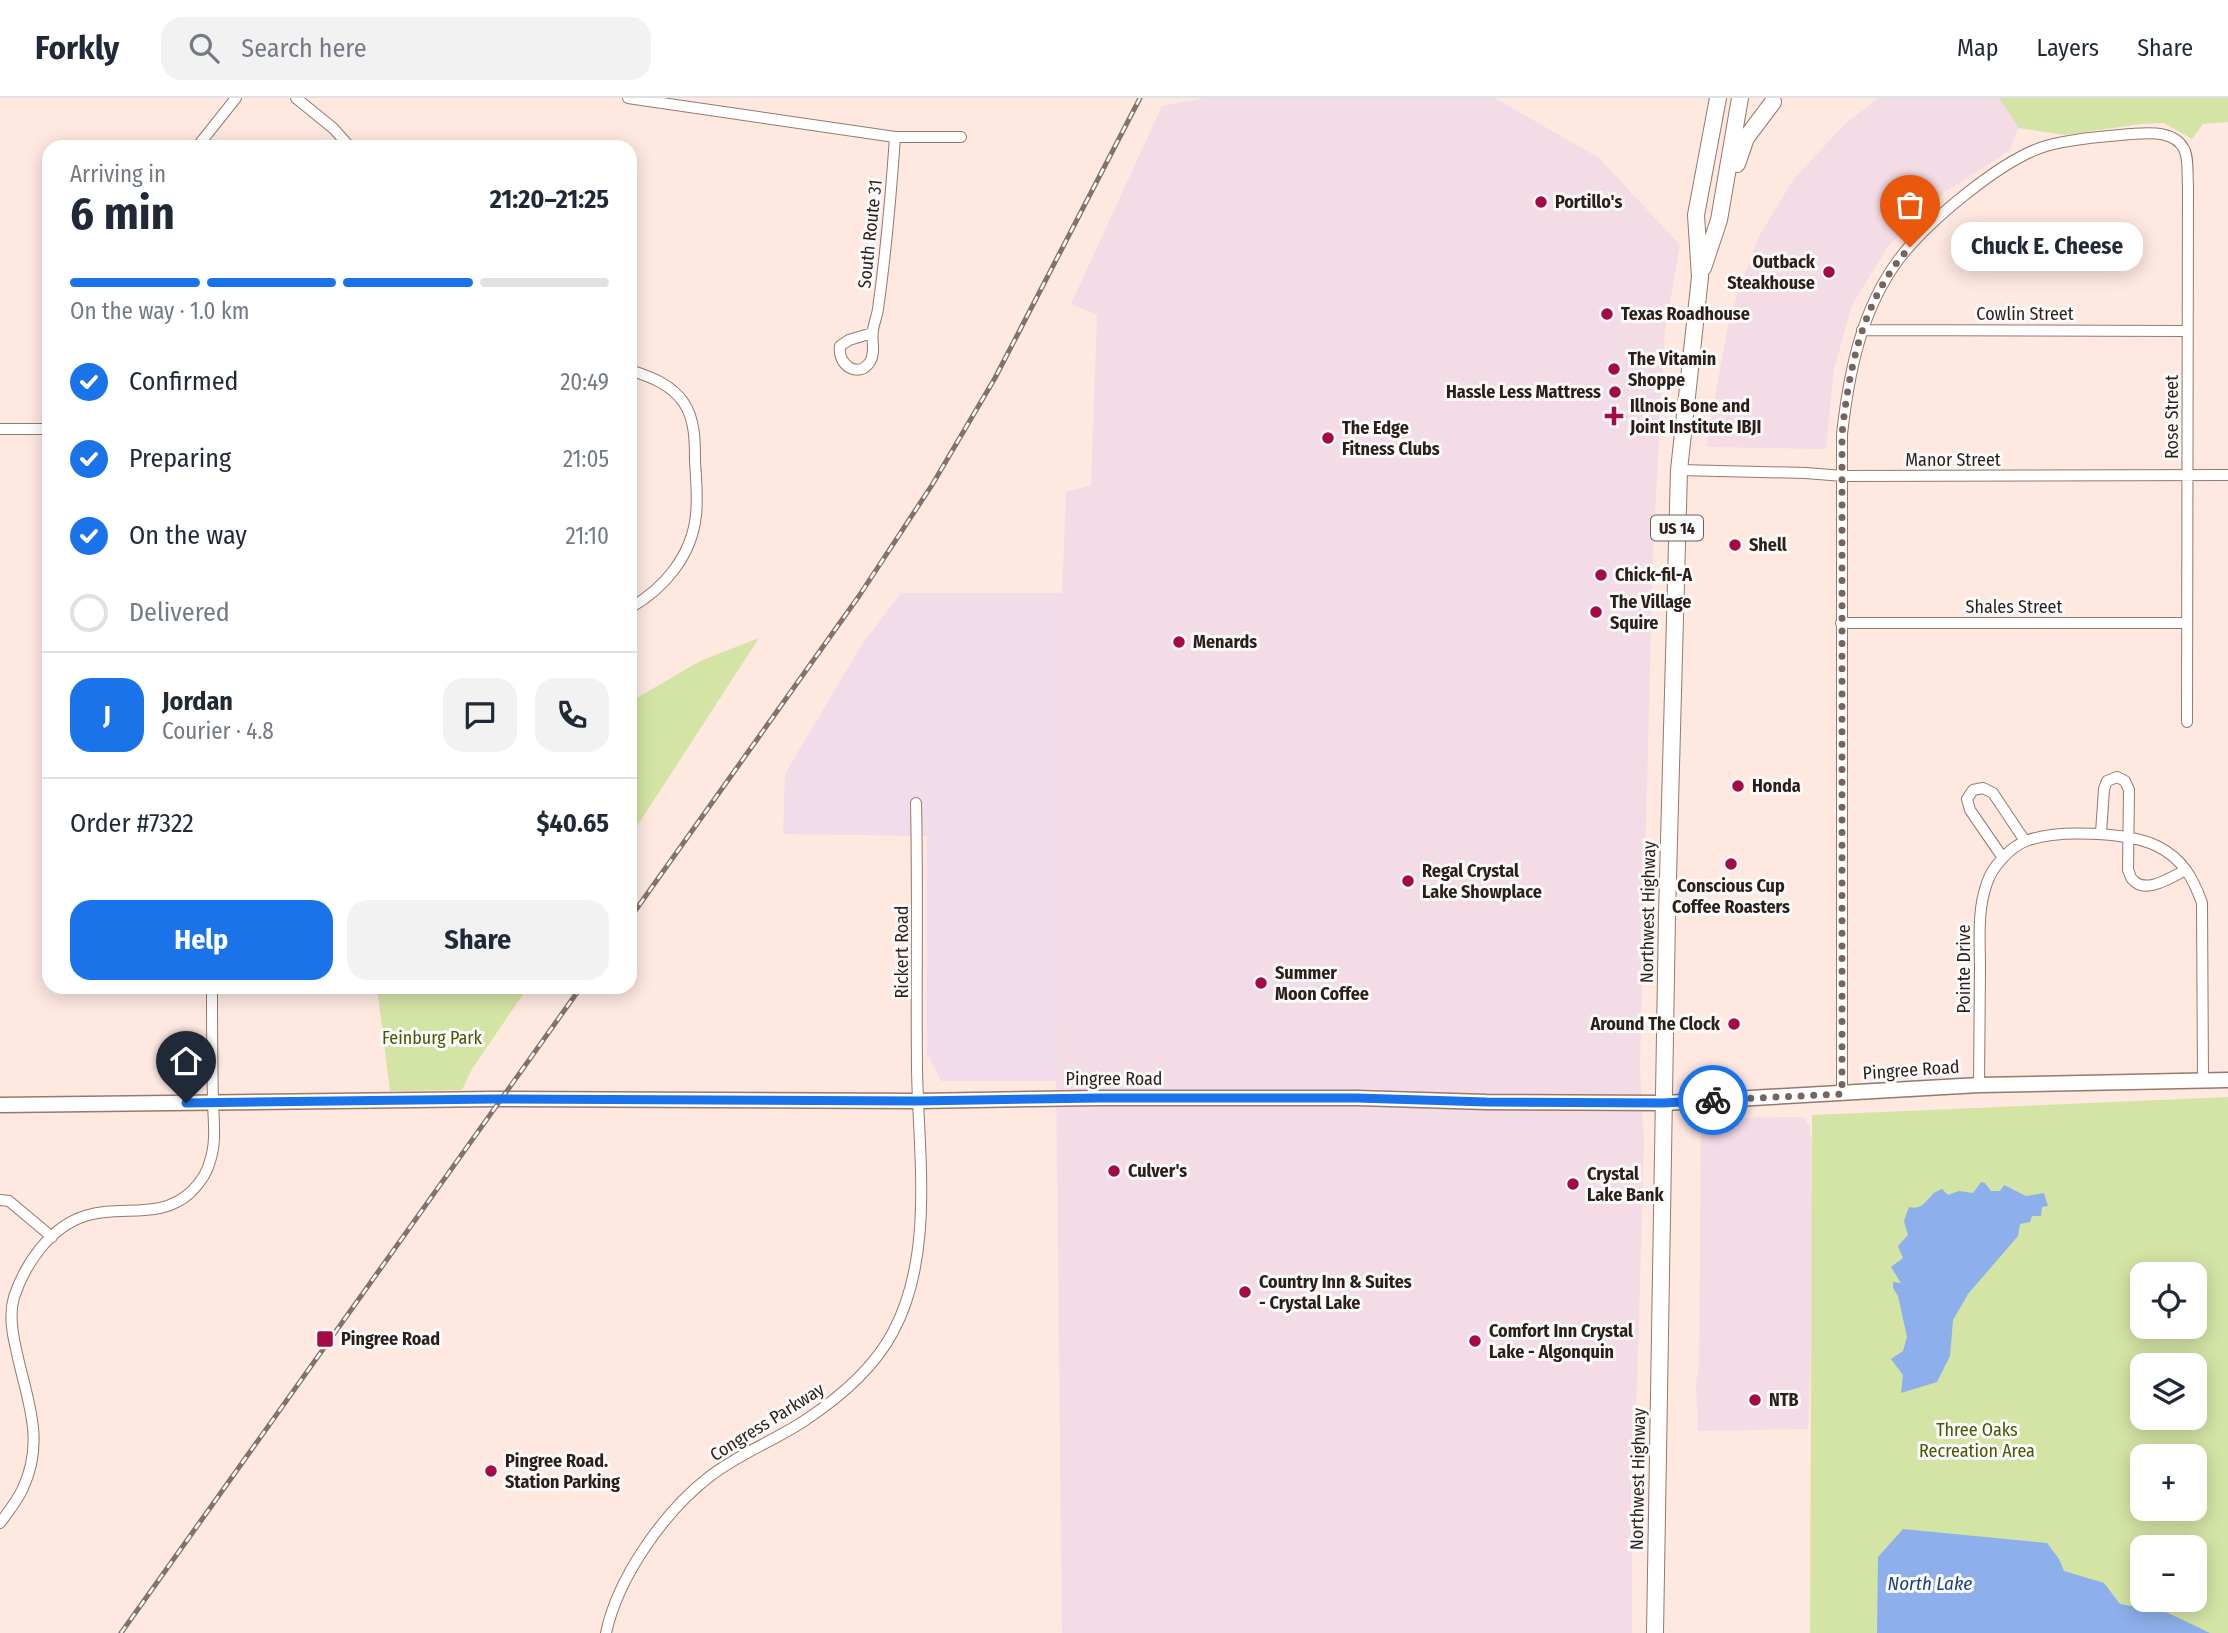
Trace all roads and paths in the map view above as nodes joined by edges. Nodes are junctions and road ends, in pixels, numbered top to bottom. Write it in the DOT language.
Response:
graph roads {
  1 [pos="236,98"];
  2 [pos="296,98"];
  3 [pos="628,98"];
  4 [pos="1718,98"];
  5 [pos="1740,98"];
  6 [pos="1755,98"];
  7 [pos="1778,100"];
  8 [pos="895,137"];
  9 [pos="961,137"];
  10 [pos="203,140"];
  11 [pos="344,140"];
  12 [pos="1719,220"];
  13 [pos="1700,277"];
  14 [pos="1862,330"];
  15 [pos="2187,331"];
  16 [pos="872,333"];
  17 [pos="637,372"];
  18 [pos="0,429"];
  19 [pos="42,429"];
  20 [pos="1679,470"];
  21 [pos="2188,475"];
  22 [pos="2228,475"];
  23 [pos="1843,476"];
  24 [pos="637,603"];
  25 [pos="2188,622"];
  26 [pos="1841,623"];
  27 [pos="2187,722"];
  28 [pos="916,803"];
  29 [pos="2101,833"];
  30 [pos="2128,837"];
  31 [pos="2025,841"];
  32 [pos="2003,858"];
  33 [pos="2186,870"];
  34 [pos="212,994"];
  35 [pos="2203,1080"];
  36 [pos="2228,1080"];
  37 [pos="1979,1085"];
  38 [pos="1842,1094"];
  39 [pos="918,1101"];
  40 [pos="213,1103"];
  41 [pos="1664,1103"];
  42 [pos="0,1105"];
  43 [pos="0,1200"];
  44 [pos="52,1237"];
  45 [pos="0,1333"];
  46 [pos="13,1335"];
  47 [pos="2,1518"];
  48 [pos="606,1633"];
  49 [pos="1655,1633"];
  1 -- 10 [label="street"];
  2 -- 11 [label="street"];
  3 -- 8 [label="street"];
  4 -- 13 [label="main road, Northwest Highway / US 14"];
  5 -- 12 [label="main road, Northwest Highway / US 14"];
  6 -- 7 [label="main road"];
  7 -- 12 [label="main road"];
  8 -- 9 [label="street"];
  8 -- 16 [label="street, South Route 31"];
  12 -- 13 [label="main road, Northwest Highway / US 14"];
  13 -- 20 [label="main road, Northwest Highway / US 14"];
  14 -- 15 [label="street, Cowlin Street"];
  14 -- 15 [label="street, Rose Street"];
  14 -- 23 [label="street"];
  15 -- 21 [label="street, Rose Street"];
  17 -- 24 [label="street"];
  18 -- 19 [label="street"];
  20 -- 23 [label="street, Manor Street"];
  20 -- 41 [label="main road, Northwest Highway / US 14"];
  21 -- 22 [label="street, Manor Street"];
  21 -- 23 [label="street, Manor Street"];
  21 -- 25 [label="street, Rose Street"];
  23 -- 26 [label="street"];
  25 -- 26 [label="street, Shales Street"];
  25 -- 27 [label="street, Rose Street"];
  26 -- 38 [label="street"];
  28 -- 39 [label="street, Rickert Road"];
  29 -- 30 [label="street, Pointe Drive"];
  29 -- 30 [label="street"];
  29 -- 31 [label="street, Pointe Drive"];
  30 -- 33 [label="street, Pointe Drive"];
  30 -- 33 [label="street"];
  31 -- 32 [label="street, Pointe Drive"];
  31 -- 32 [label="street"];
  32 -- 37 [label="street, Pointe Drive"];
  33 -- 35 [label="street, Pointe Drive"];
  34 -- 40 [label="street"];
  35 -- 36 [label="street, Pingree Road"];
  35 -- 37 [label="street, Pingree Road"];
  37 -- 38 [label="street, Pingree Road"];
  38 -- 41 [label="street, Pingree Road"];
  39 -- 40 [label="street, Pingree Road"];
  39 -- 41 [label="street, Pingree Road"];
  39 -- 48 [label="street, Congress Parkway"];
  40 -- 42 [label="street, Pingree Road"];
  40 -- 44 [label="street"];
  41 -- 49 [label="main road, Northwest Highway / US 14"];
  43 -- 44 [label="street"];
  44 -- 46 [label="street"];
  45 -- 46 [label="street"];
  46 -- 47 [label="street"];
}
